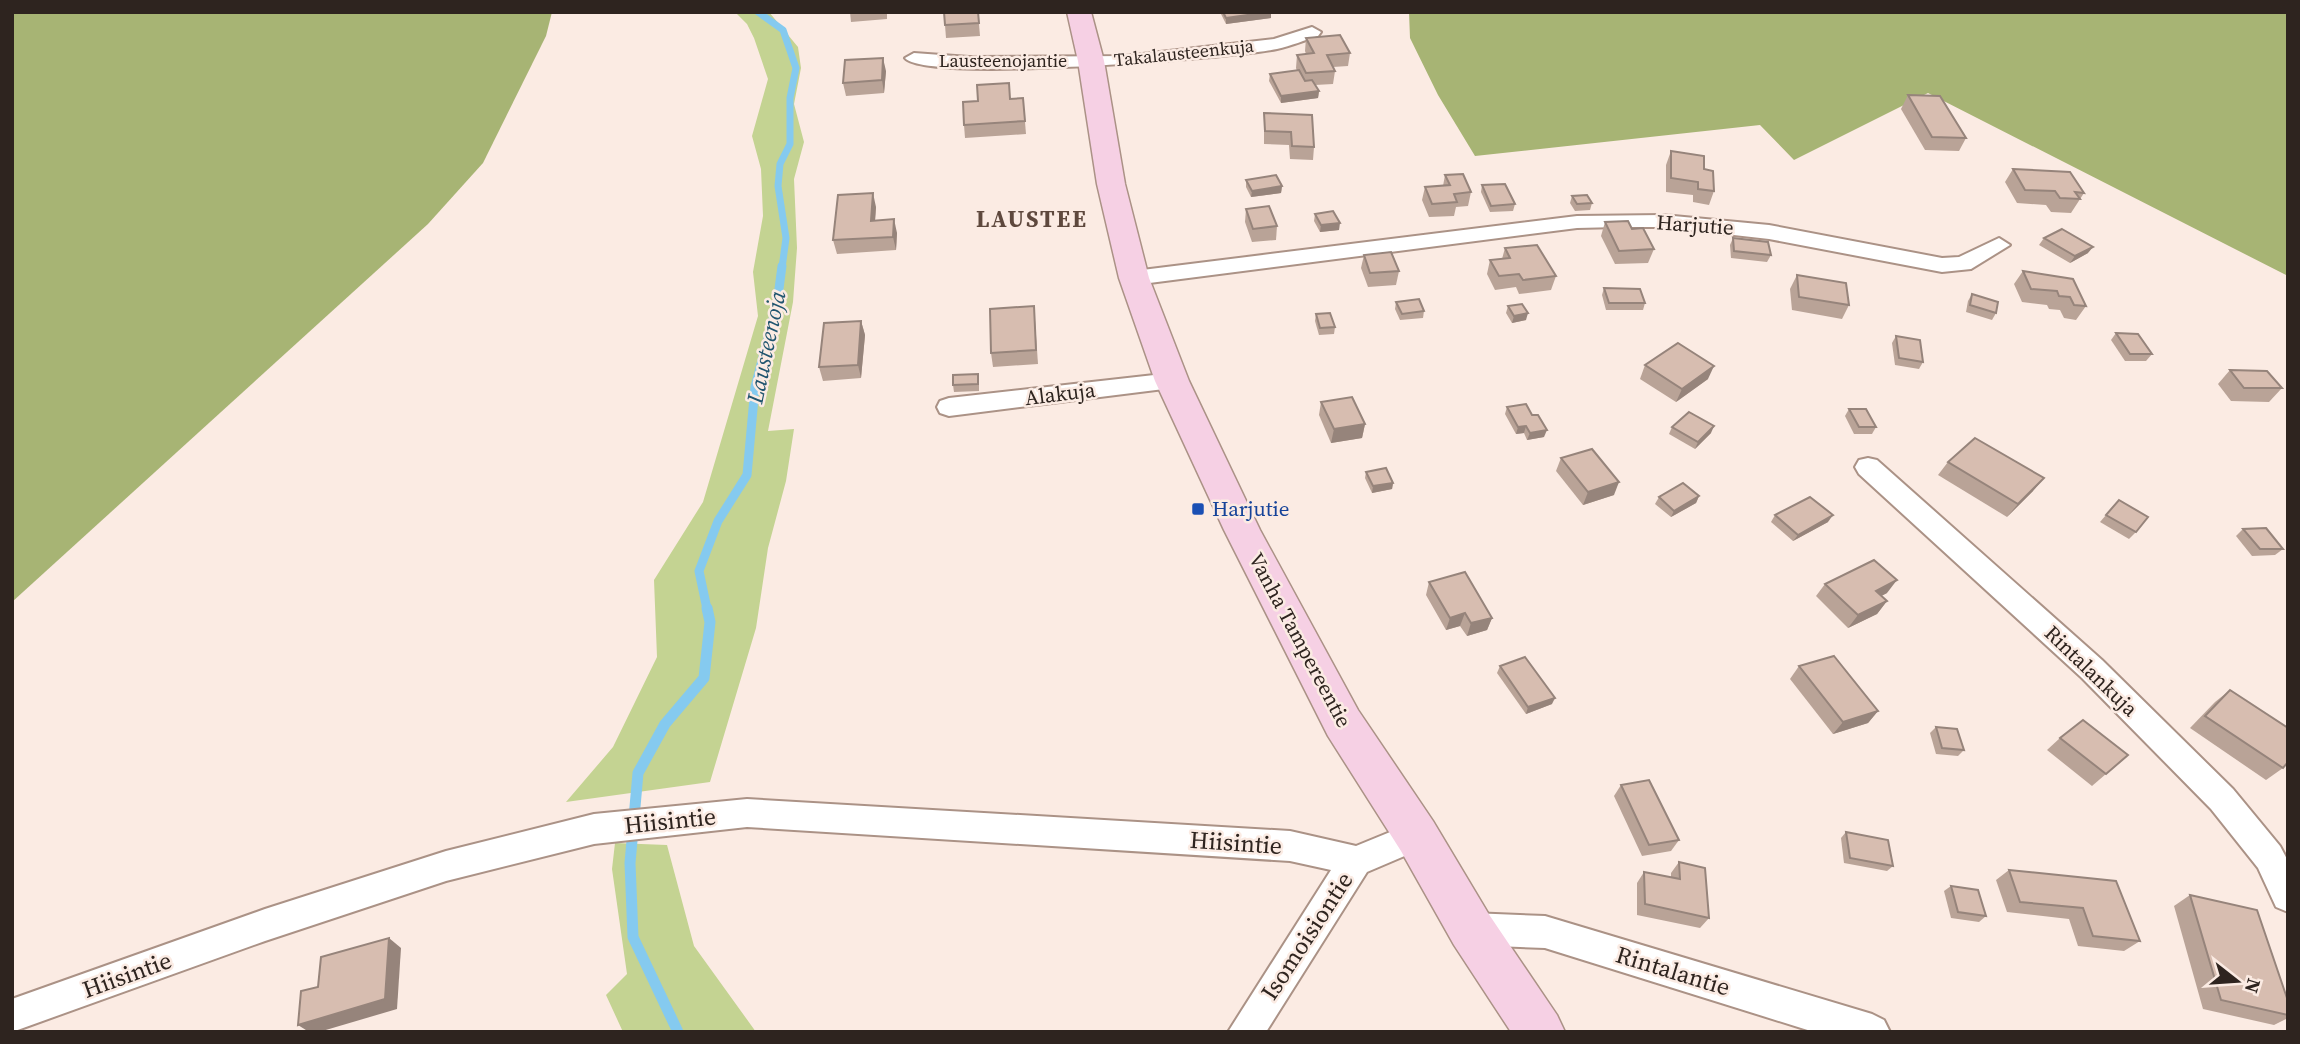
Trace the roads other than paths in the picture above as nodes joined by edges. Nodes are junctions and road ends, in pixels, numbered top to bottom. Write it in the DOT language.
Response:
graph roads {
  1 [pos="1079,12"];
  2 [pos="1312,32"];
  3 [pos="915,58"];
  4 [pos="1091,61"];
  5 [pos="1999,245"];
  6 [pos="1134,278"];
  7 [pos="1172,381"];
  8 [pos="949,407"];
  9 [pos="1868,467"];
  10 [pos="664,823"];
  11 [pos="1417,835"];
  12 [pos="1356,860"];
  13 [pos="2288,896"];
  14 [pos="1472,929"];
  15 [pos="12,1017"];
  16 [pos="1246,1032"];
  17 [pos="1540,1032"];
  18 [pos="1872,1032"];
  1 -- 4 [label="main road, Vanha Tampereentie"];
  2 -- 4 [label="street, Takalausteenkuja"];
  3 -- 4 [label="street, Lausteenojantie"];
  4 -- 6 [label="main road, Vanha Tampereentie"];
  5 -- 6 [label="street, Harjutie"];
  6 -- 7 [label="main road, Vanha Tampereentie"];
  7 -- 8 [label="street, Alakuja"];
  7 -- 11 [label="main road, Vanha Tampereentie"];
  9 -- 13 [label="street, Rintalankuja"];
  10 -- 12 [label="street, Hiisintie"];
  10 -- 15 [label="street, Hiisintie"];
  11 -- 12 [label="street, Isomoisiontie"];
  11 -- 14 [label="main road, Vanha Tampereentie"];
  12 -- 16 [label="street, Isomoisiontie"];
  14 -- 17 [label="main road, Vanha Tampereentie"];
  14 -- 18 [label="street, Rintalantie"];
}
